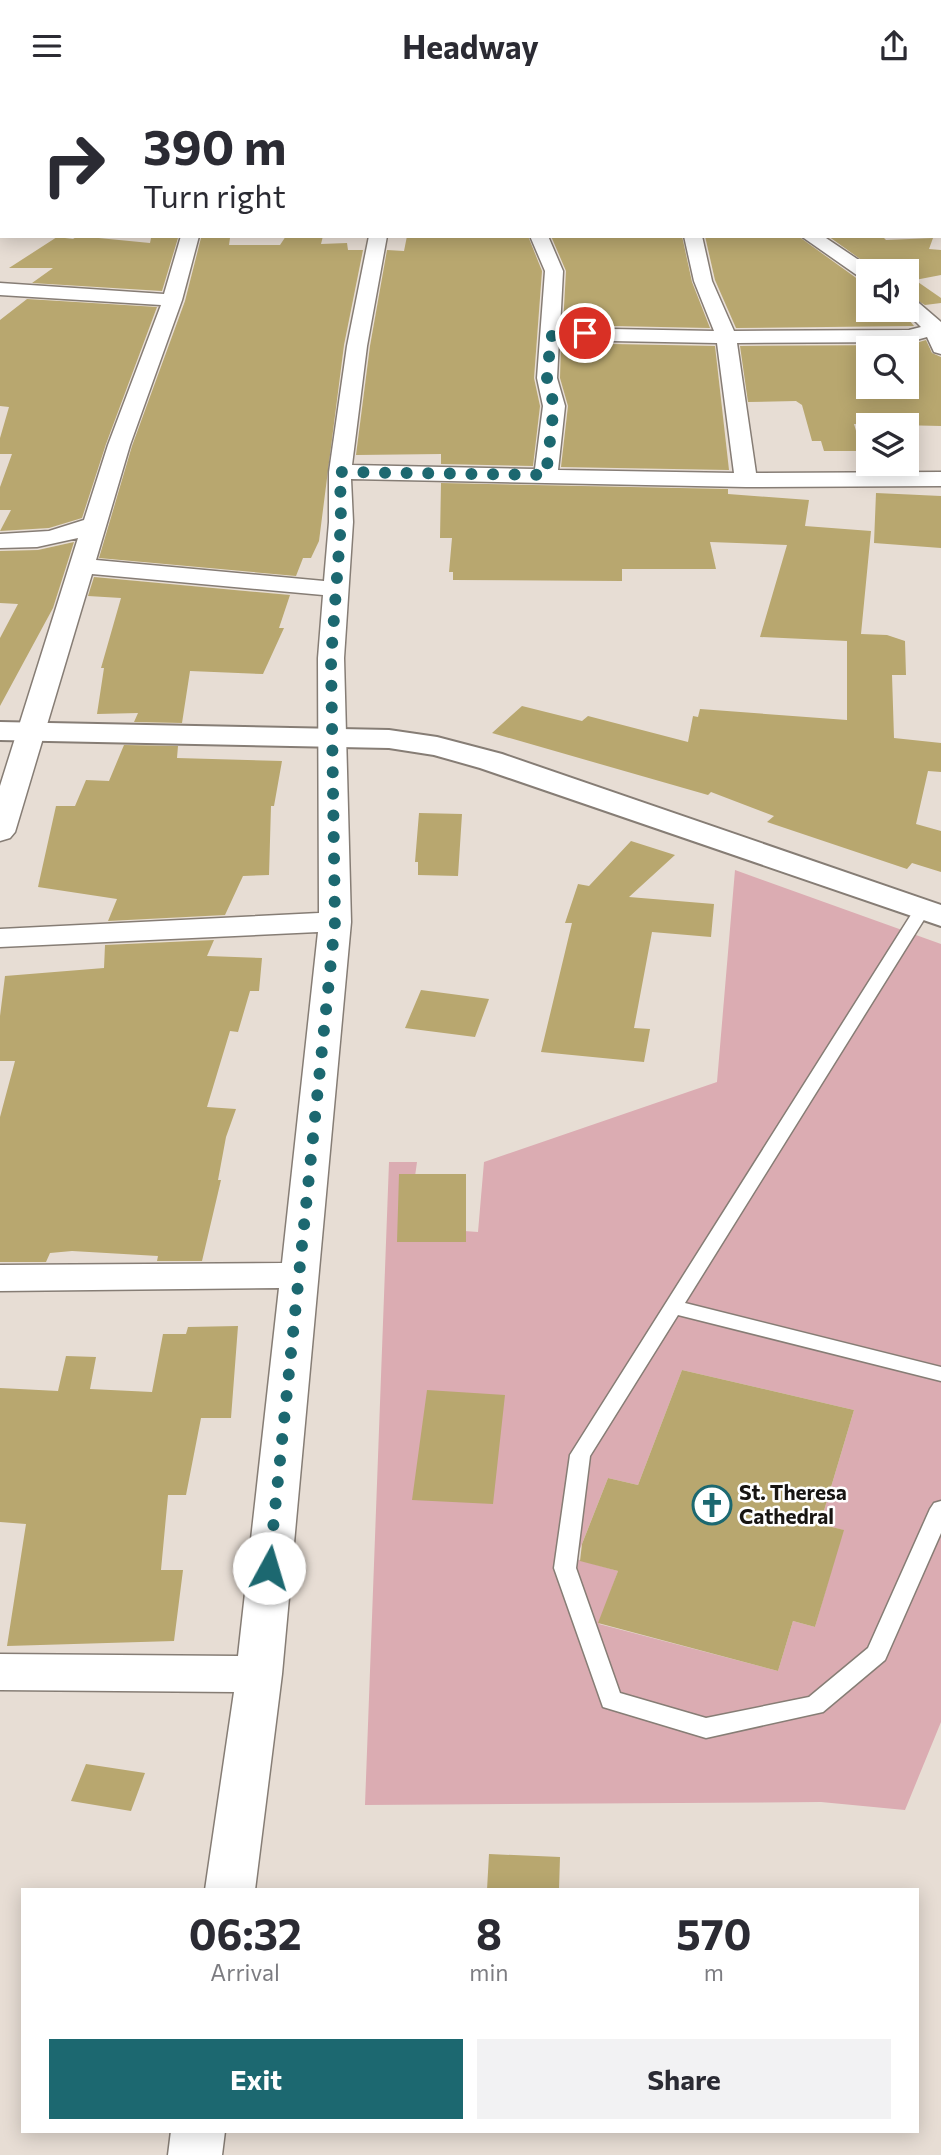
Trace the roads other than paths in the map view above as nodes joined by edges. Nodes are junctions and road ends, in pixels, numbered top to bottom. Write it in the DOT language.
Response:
graph roads {
  1 [pos="189,238"];
  2 [pos="378,238"];
  3 [pos="540,238"];
  4 [pos="693,238"];
  5 [pos="813,238"];
  6 [pos="856,266"];
  7 [pos="0,289"];
  8 [pos="172,300"];
  9 [pos="919,314"];
  10 [pos="936,329"];
  11 [pos="552,334"];
  12 [pos="726,336"];
  13 [pos="340,472"];
  14 [pos="546,475"];
  15 [pos="941,479"];
  16 [pos="746,480"];
  17 [pos="95,524"];
  18 [pos="0,541"];
  19 [pos="46,541"];
  20 [pos="84,562"];
  21 [pos="334,589"];
  22 [pos="0,731"];
  23 [pos="33,731"];
  24 [pos="331,738"];
  25 [pos="0,832"];
  26 [pos="932,913"];
  27 [pos="335,922"];
  28 [pos="0,938"];
  29 [pos="298,1275"];
  30 [pos="0,1278"];
  31 [pos="673,1307"];
  32 [pos="941,1374"];
  33 [pos="941,1510"];
  34 [pos="0,1672"];
  35 [pos="259,1674"];
  36 [pos="230,1888"];
  37 [pos="198,2133"];
  38 [pos="195,2155"];
  1 -- 8 [label="street"];
  2 -- 13 [label="street"];
  3 -- 11 [label="street"];
  4 -- 12 [label="street"];
  5 -- 6 [label="street"];
  7 -- 8 [label="street"];
  8 -- 17 [label="street"];
  9 -- 10 [label="street"];
  10 -- 12 [label="street"];
  11 -- 12 [label="street"];
  11 -- 14 [label="street"];
  12 -- 16 [label="street"];
  13 -- 14 [label="street"];
  13 -- 21 [label="street"];
  14 -- 16 [label="street"];
  15 -- 16 [label="street"];
  17 -- 19 [label="street"];
  17 -- 20 [label="street"];
  18 -- 19 [label="street"];
  19 -- 20 [label="street"];
  20 -- 21 [label="street"];
  20 -- 23 [label="street"];
  21 -- 24 [label="street"];
  22 -- 23 [label="street"];
  23 -- 24 [label="street"];
  23 -- 25 [label="street"];
  24 -- 26 [label="street"];
  24 -- 27 [label="street"];
  26 -- 31 [label="lane"];
  27 -- 28 [label="street"];
  27 -- 29 [label="street"];
  29 -- 30 [label="street"];
  29 -- 35 [label="street"];
  31 -- 32 [label="lane"];
  31 -- 33 [label="lane"];
  34 -- 35 [label="street"];
  35 -- 36 [label="street"];
  37 -- 38 [label="street"];
}
